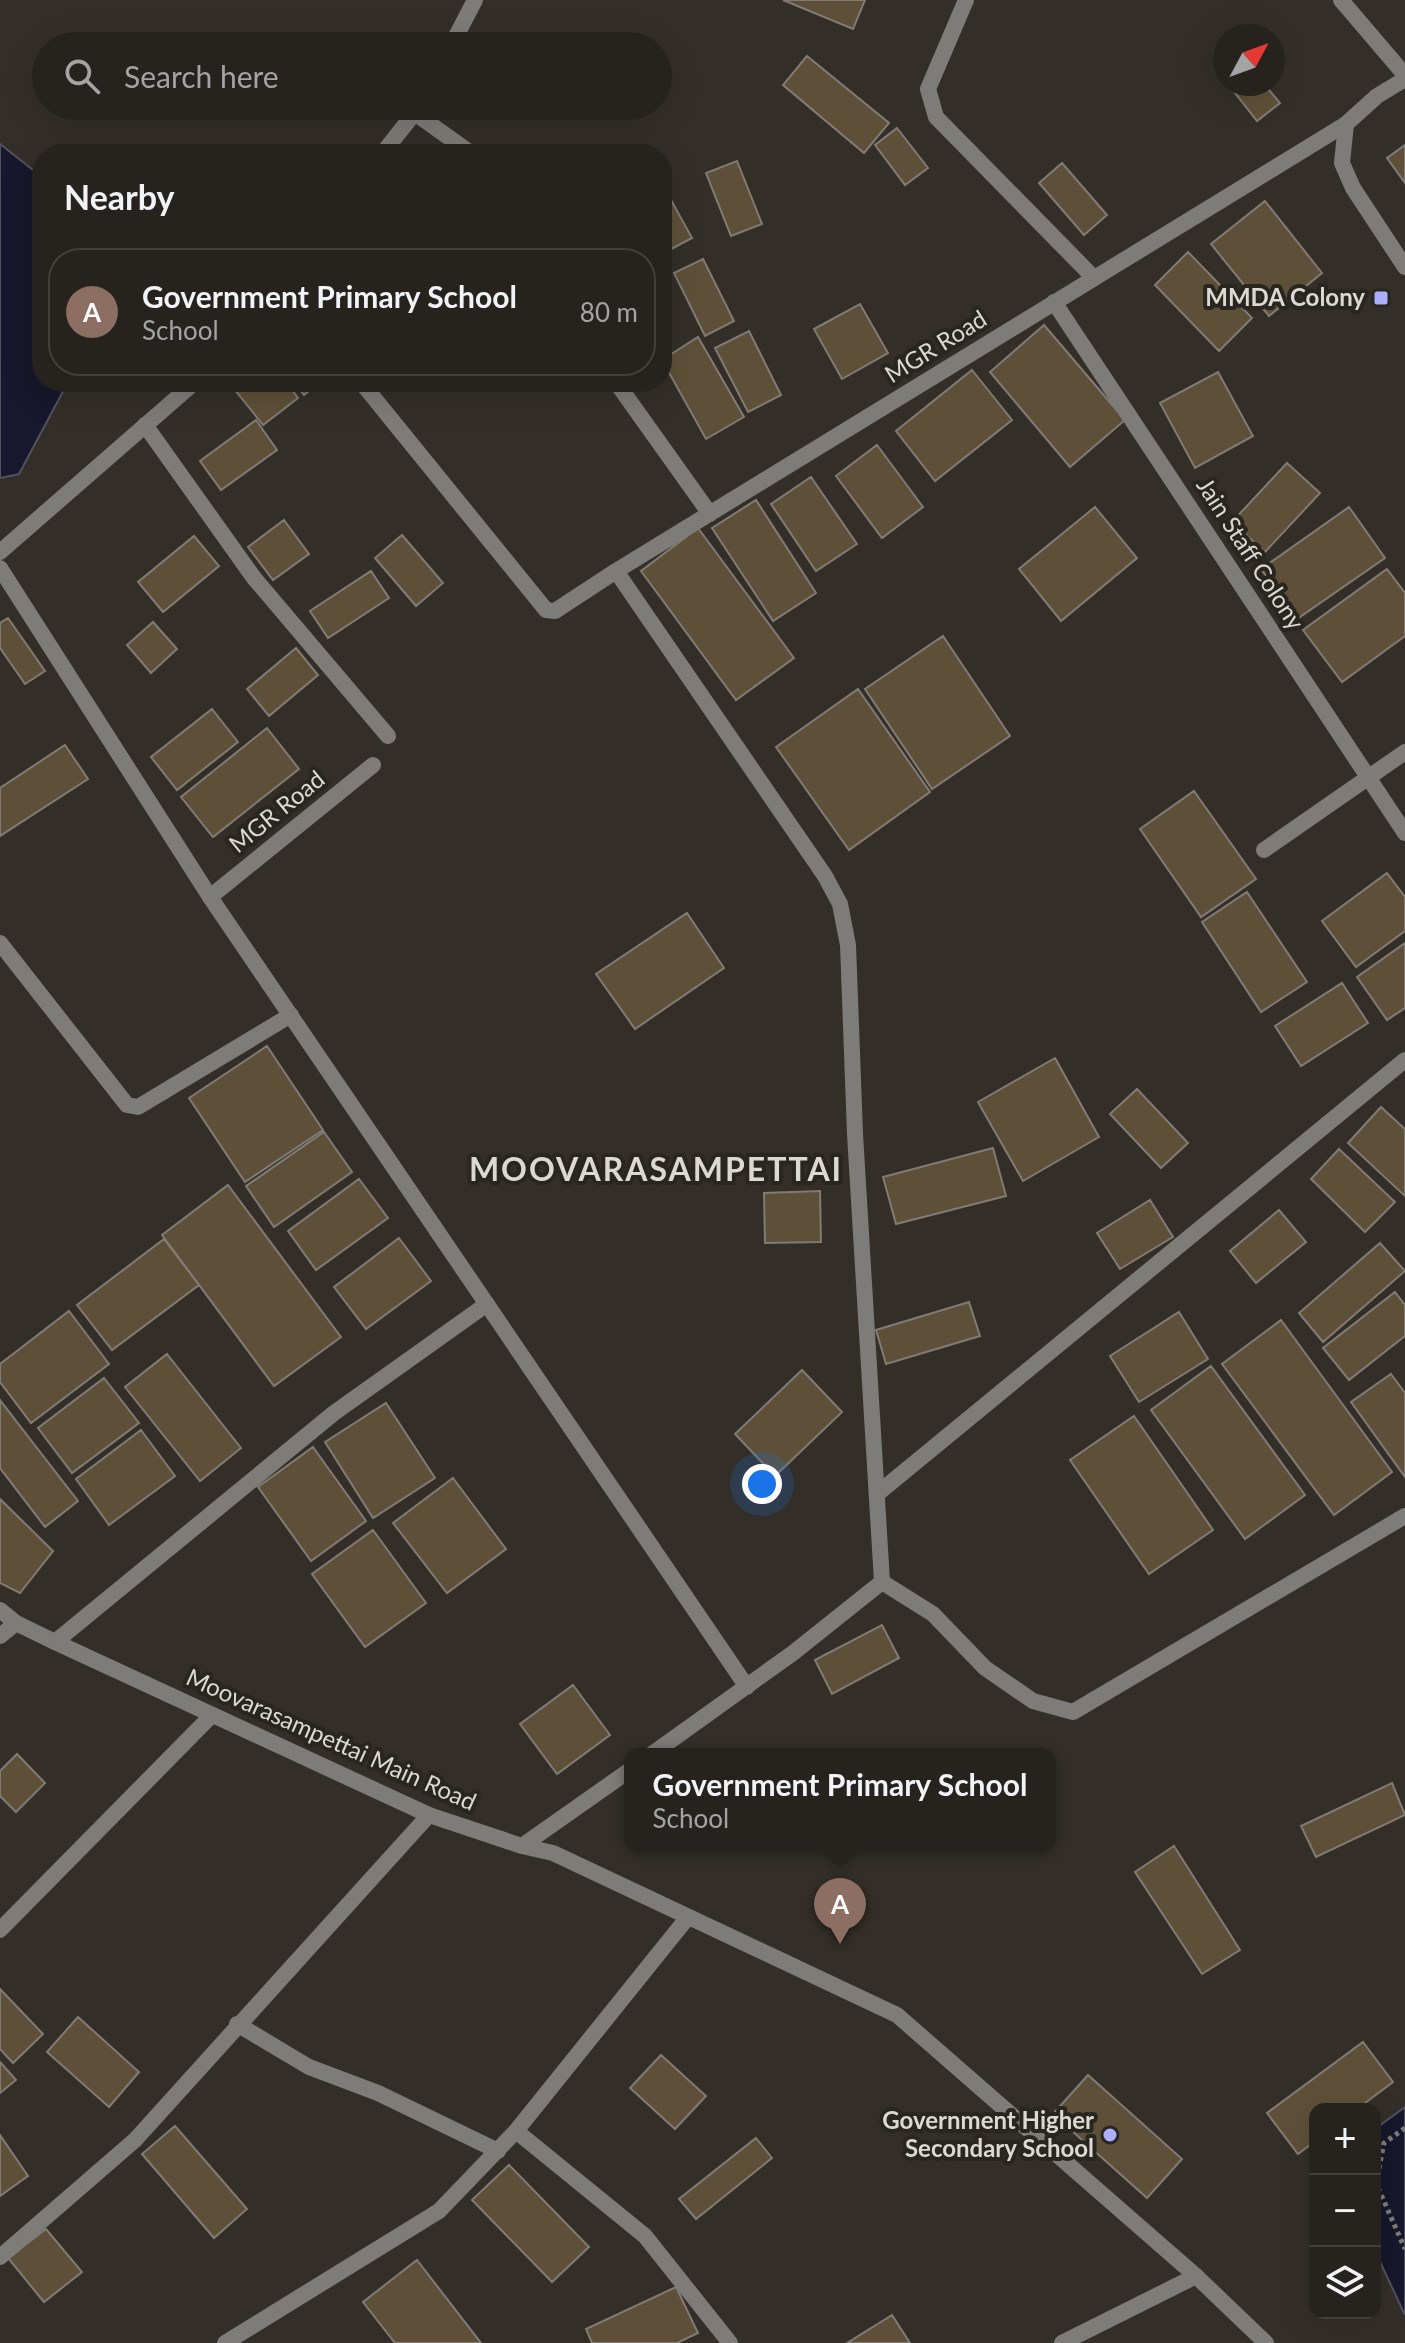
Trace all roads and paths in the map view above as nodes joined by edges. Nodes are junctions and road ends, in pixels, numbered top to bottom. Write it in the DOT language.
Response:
graph roads {
  1 [pos="475,0"];
  2 [pos="966,0"];
  3 [pos="1341,0"];
  4 [pos="458,32"];
  5 [pos="1405,77"];
  6 [pos="410,120"];
  7 [pos="430,120"];
  8 [pos="1346,124"];
  9 [pos="390,144"];
  10 [pos="460,144"];
  11 [pos="1405,267"];
  12 [pos="1094,278"];
  13 [pos="1054,302"];
  14 [pos="183,392"];
  15 [pos="369,392"];
  16 [pos="623,392"];
  17 [pos="145,425"];
  18 [pos="710,514"];
  19 [pos="0,552"];
  20 [pos="0,568"];
  21 [pos="616,571"];
  22 [pos="388,736"];
  23 [pos="1405,752"];
  24 [pos="373,765"];
  25 [pos="1369,778"];
  26 [pos="1405,833"];
  27 [pos="1264,850"];
  28 [pos="210,897"];
  29 [pos="0,943"];
  30 [pos="291,1015"];
  31 [pos="1405,1060"];
  32 [pos="487,1304"];
  33 [pos="877,1494"];
  34 [pos="1405,1516"];
  35 [pos="882,1582"];
  36 [pos="0,1610"];
  37 [pos="16,1623"];
  38 [pos="0,1636"];
  39 [pos="55,1642"];
  40 [pos="747,1687"];
  41 [pos="212,1715"];
  42 [pos="661,1748"];
  43 [pos="624,1774"];
  44 [pos="429,1815"];
  45 [pos="522,1846"];
  46 [pos="688,1917"];
  47 [pos="0,1930"];
  48 [pos="237,2024"];
  49 [pos="1405,2128"];
  50 [pos="516,2131"];
  51 [pos="498,2151"];
  52 [pos="1405,2249"];
  53 [pos="0,2257"];
  54 [pos="1196,2276"];
  55 [pos="225,2343"];
  56 [pos="730,2343"];
  57 [pos="1062,2343"];
  58 [pos="1266,2343"];
  1 -- 4 [label="street"];
  2 -- 12 [label="street"];
  3 -- 5 [label="street"];
  5 -- 8 [label="street, MGR Road"];
  6 -- 9 [label="street"];
  7 -- 10 [label="street"];
  8 -- 11 [label="street"];
  8 -- 12 [label="street, MGR Road"];
  12 -- 13 [label="street, MGR Road"];
  13 -- 18 [label="street, MGR Road"];
  13 -- 25 [label="street, Jain Staff Colony"];
  14 -- 17 [label="street"];
  15 -- 21 [label="street, MGR Road"];
  16 -- 18 [label="street"];
  17 -- 19 [label="street"];
  17 -- 22 [label="street"];
  18 -- 21 [label="street, MGR Road"];
  20 -- 28 [label="street"];
  21 -- 33 [label="street"];
  23 -- 25 [label="street"];
  24 -- 28 [label="street, MGR Road"];
  25 -- 26 [label="street, Jain Staff Colony"];
  25 -- 27 [label="street"];
  28 -- 30 [label="street"];
  29 -- 30 [label="street"];
  30 -- 32 [label="street"];
  31 -- 33 [label="street"];
  32 -- 39 [label="street"];
  32 -- 40 [label="street"];
  33 -- 35 [label="street"];
  34 -- 35 [label="street"];
  35 -- 40 [label="street"];
  36 -- 37 [label="street, Moovarasampettai Main Road"];
  37 -- 38 [label="street"];
  37 -- 39 [label="street, Moovarasampettai Main Road"];
  39 -- 41 [label="street, Moovarasampettai Main Road"];
  40 -- 42 [label="street"];
  41 -- 44 [label="street, Moovarasampettai Main Road"];
  41 -- 47 [label="street"];
  43 -- 45 [label="street"];
  44 -- 45 [label="street, Moovarasampettai Main Road"];
  44 -- 48 [label="street"];
  45 -- 46 [label="street, Moovarasampettai Main Road"];
  46 -- 50 [label="street"];
  46 -- 54 [label="street, Moovarasampettai Main Road"];
  48 -- 51 [label="street"];
  48 -- 53 [label="street"];
  49 -- 52 [label="path"];
  50 -- 51 [label="street"];
  50 -- 56 [label="street"];
  51 -- 55 [label="street"];
  54 -- 57 [label="street"];
  54 -- 58 [label="street, Moovarasampettai Main Road"];
}
